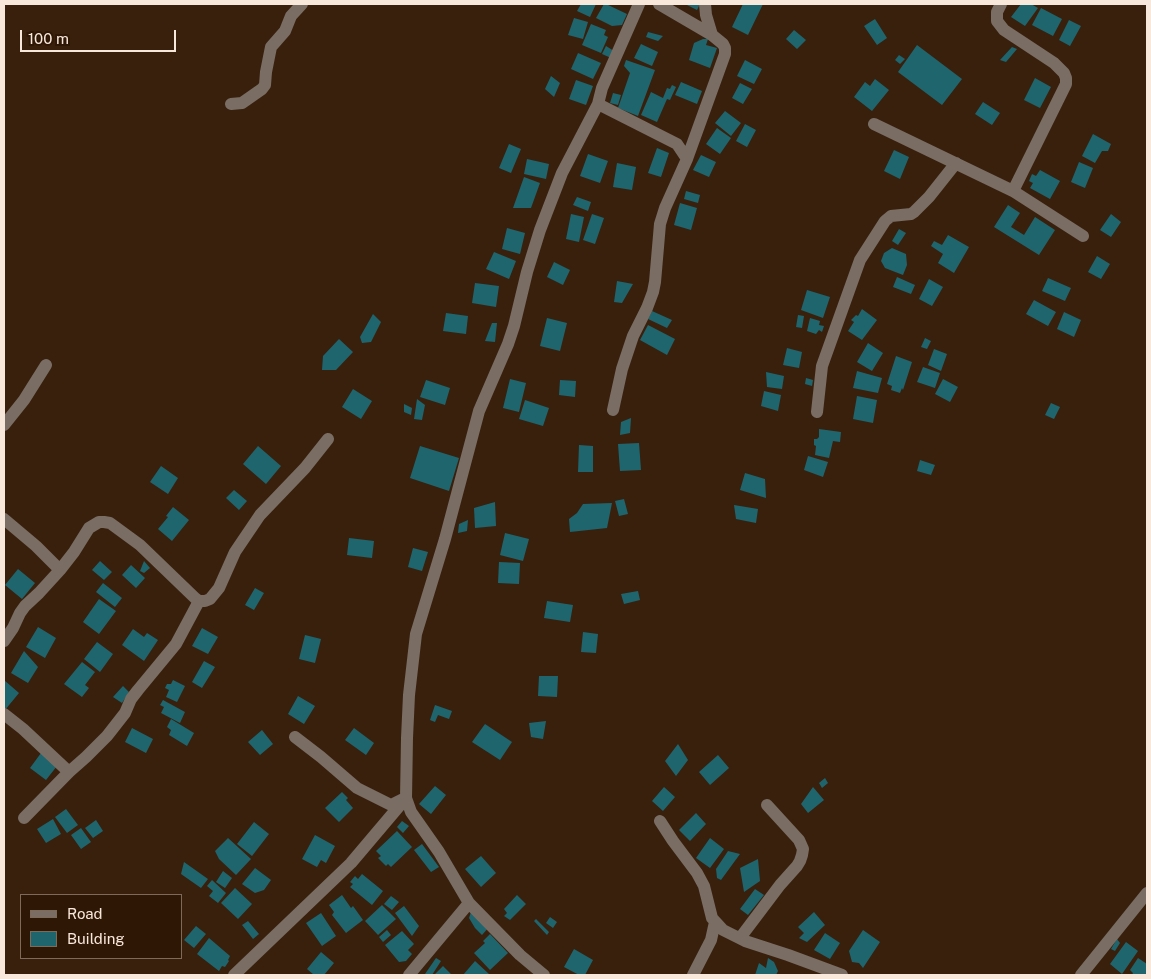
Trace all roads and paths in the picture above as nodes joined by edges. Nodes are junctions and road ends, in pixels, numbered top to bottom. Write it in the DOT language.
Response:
graph roads {
  1 [pos="302,4"];
  2 [pos="639,4"];
  3 [pos="659,4"];
  4 [pos="706,4"];
  5 [pos="1001,4"];
  6 [pos="712,35"];
  7 [pos="231,104"];
  8 [pos="598,104"];
  9 [pos="874,124"];
  10 [pos="687,159"];
  11 [pos="956,163"];
  12 [pos="1013,191"];
  13 [pos="1083,236"];
  14 [pos="46,365"];
  15 [pos="612,410"];
  16 [pos="817,412"];
  17 [pos="4,425"];
  18 [pos="328,439"];
  19 [pos="4,519"];
  20 [pos="60,570"];
  21 [pos="199,601"];
  22 [pos="4,641"];
  23 [pos="4,714"];
  24 [pos="295,737"];
  25 [pos="69,772"];
  26 [pos="406,798"];
  27 [pos="767,805"];
  28 [pos="24,818"];
  29 [pos="660,821"];
  30 [pos="1147,893"];
  31 [pos="469,903"];
  32 [pos="719,926"];
  33 [pos="740,938"];
  34 [pos="234,975"];
  35 [pos="409,975"];
  36 [pos="544,975"];
  37 [pos="693,975"];
  38 [pos="842,975"];
  39 [pos="1080,975"];
  1 -- 7 [label="street"];
  2 -- 8 [label="street"];
  3 -- 6 [label="street"];
  4 -- 6 [label="street"];
  5 -- 12 [label="street"];
  6 -- 10 [label="street"];
  8 -- 10 [label="street"];
  8 -- 26 [label="street"];
  9 -- 11 [label="street"];
  10 -- 15 [label="street"];
  11 -- 12 [label="street"];
  11 -- 16 [label="street"];
  12 -- 13 [label="street"];
  14 -- 17 [label="street"];
  18 -- 21 [label="street"];
  19 -- 20 [label="street"];
  20 -- 21 [label="street"];
  20 -- 22 [label="street"];
  21 -- 25 [label="street"];
  23 -- 25 [label="street"];
  24 -- 26 [label="street"];
  25 -- 28 [label="street"];
  26 -- 31 [label="street"];
  26 -- 34 [label="street"];
  27 -- 33 [label="street"];
  29 -- 32 [label="street"];
  30 -- 39 [label="street"];
  31 -- 35 [label="street"];
  31 -- 36 [label="street"];
  32 -- 33 [label="street"];
  32 -- 37 [label="street"];
  33 -- 38 [label="street"];
}
